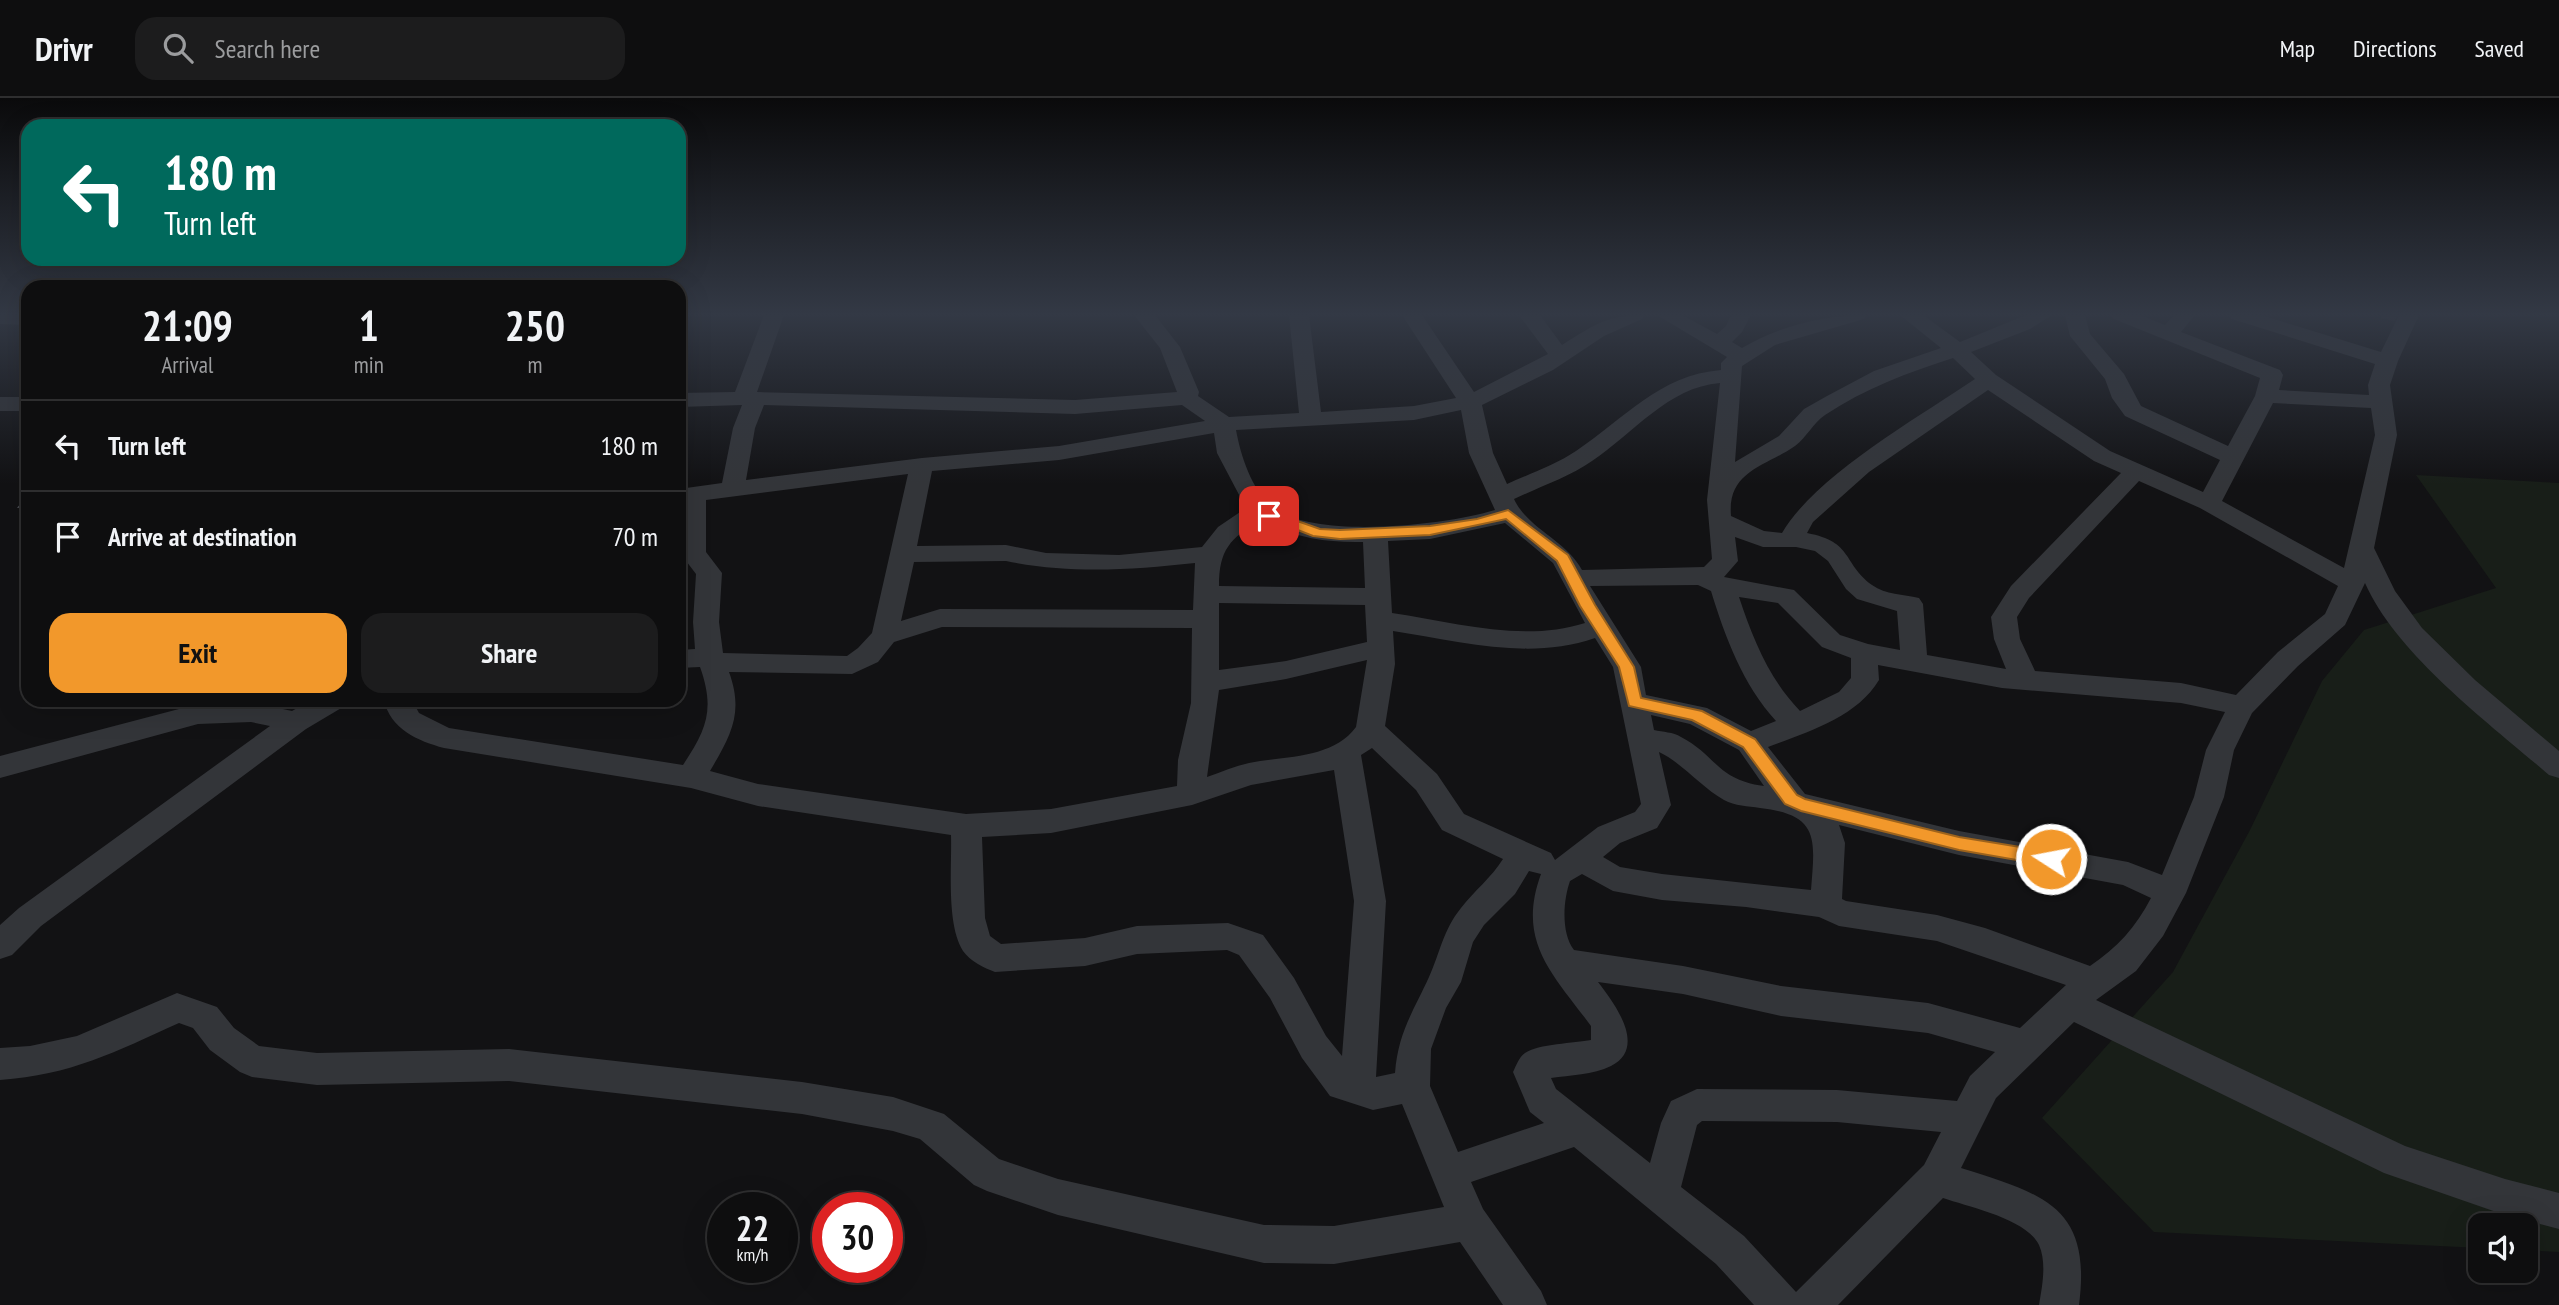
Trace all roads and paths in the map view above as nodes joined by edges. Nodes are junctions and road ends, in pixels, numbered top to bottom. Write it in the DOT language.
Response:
graph roads {
  1 [pos="758,371"];
  2 [pos="1180,371"];
  3 [pos="1305,371"];
  4 [pos="1450,371"];
  5 [pos="1528,371"];
  6 [pos="1722,371"];
  7 [pos="1735,371"];
  8 [pos="1895,371"];
  9 [pos="1979,371"];
  10 [pos="2110,371"];
  11 [pos="2240,371"];
  12 [pos="2275,371"];
  13 [pos="2384,371"];
  14 [pos="1988,380"];
  15 [pos="2269,386"];
  16 [pos="750,398"];
  17 [pos="1186,398"];
  18 [pos="686,400"];
  19 [pos="1470,402"];
  20 [pos="2382,402"];
  21 [pos="0,404"];
  22 [pos="21,404"];
  23 [pos="1311,419"];
  24 [pos="1224,424"];
  25 [pos="2234,457"];
  26 [pos="922,465"];
  27 [pos="2136,471"];
  28 [pos="733,489"];
  29 [pos="1720,491"];
  30 [pos="687,495"];
  31 [pos="2209,503"];
  32 [pos="1504,505"];
  33 [pos="1261,510"];
  34 [pos="1721,520"];
  35 [pos="686,531"];
  36 [pos="1375,531"];
  37 [pos="1791,539"];
  38 [pos="2362,548"];
  39 [pos="902,554"];
  40 [pos="1209,554"];
  41 [pos="1573,578"];
  42 [pos="1711,581"];
  43 [pos="2352,583"];
  44 [pos="1206,607"];
  45 [pos="1378,622"];
  46 [pos="1601,627"];
  47 [pos="885,636"];
  48 [pos="1864,653"];
  49 [pos="686,659"];
  50 [pos="712,659"];
  51 [pos="1914,664"];
  52 [pos="2025,680"];
  53 [pos="1206,682"];
  54 [pos="1634,702"];
  55 [pos="321,707"];
  56 [pos="399,707"];
  57 [pos="2241,708"];
  58 [pos="296,722"];
  59 [pos="1796,725"];
  60 [pos="1370,729"];
  61 [pos="1642,738"];
  62 [pos="1749,743"];
  63 [pos="1346,750"];
  64 [pos="0,766"];
  65 [pos="2559,768"];
  66 [pos="691,777"];
  67 [pos="1192,794"];
  68 [pos="1796,802"];
  69 [pos="966,826"];
  70 [pos="1522,855"];
  71 [pos="1568,865"];
  72 [pos="2170,893"];
  73 [pos="1826,905"];
  74 [pos="0,945"];
  75 [pos="1565,963"];
  76 [pos="2081,992"];
  77 [pos="2025,1045"];
  78 [pos="0,1064"];
  79 [pos="1412,1086"];
  80 [pos="1357,1090"];
  81 [pos="1965,1118"];
  82 [pos="1577,1129"];
  83 [pos="1447,1173"];
  84 [pos="1937,1178"];
  85 [pos="1660,1194"];
  86 [pos="2559,1211"];
  87 [pos="1469,1222"];
  88 [pos="1527,1305"];
  89 [pos="1781,1305"];
  90 [pos="1810,1305"];
  91 [pos="2059,1305"];
  1 -- 16 [label="street"];
  2 -- 17 [label="street"];
  3 -- 23 [label="street"];
  4 -- 19 [label="street"];
  5 -- 19 [label="street"];
  6 -- 32 [label="street"];
  7 -- 29 [label="street"];
  8 -- 29 [label="street"];
  9 -- 14 [label="street"];
  10 -- 25 [label="street"];
  11 -- 15 [label="street"];
  12 -- 15 [label="street"];
  13 -- 20 [label="street"];
  14 -- 27 [label="street"];
  14 -- 37 [label="street"];
  15 -- 20 [label="street"];
  15 -- 25 [label="street"];
  16 -- 17 [label="street"];
  16 -- 18 [label="street"];
  16 -- 28 [label="street"];
  17 -- 24 [label="street"];
  19 -- 23 [label="street"];
  19 -- 32 [label="street"];
  20 -- 38 [label="street"];
  21 -- 22 [label="street"];
  23 -- 24 [label="street"];
  24 -- 26 [label="street"];
  24 -- 33 [label="street"];
  25 -- 31 [label="street"];
  26 -- 28 [label="street"];
  26 -- 39 [label="street"];
  27 -- 31 [label="street"];
  27 -- 52 [label="street"];
  28 -- 30 [label="street"];
  29 -- 34 [label="street"];
  30 -- 35 [label="street"];
  31 -- 43 [label="street"];
  32 -- 36 [label="street"];
  32 -- 41 [label="street"];
  33 -- 36 [label="street"];
  33 -- 40 [label="street"];
  34 -- 37 [label="street"];
  34 -- 42 [label="street"];
  35 -- 50 [label="street"];
  36 -- 45 [label="street"];
  37 -- 51 [label="street"];
  38 -- 43 [label="street"];
  38 -- 65 [label="street"];
  39 -- 40 [label="street"];
  39 -- 47 [label="street"];
  40 -- 44 [label="street"];
  41 -- 42 [label="street"];
  41 -- 46 [label="street"];
  42 -- 48 [label="street"];
  42 -- 59 [label="street"];
  43 -- 57 [label="street"];
  44 -- 45 [label="street"];
  44 -- 47 [label="street"];
  44 -- 53 [label="street"];
  45 -- 46 [label="street"];
  45 -- 53 [label="street"];
  45 -- 60 [label="street"];
  46 -- 54 [label="street"];
  47 -- 50 [label="street"];
  48 -- 51 [label="street"];
  48 -- 59 [label="street"];
  49 -- 50 [label="street"];
  50 -- 66 [label="street"];
  51 -- 52 [label="street"];
  52 -- 57 [label="street"];
  53 -- 67 [label="street"];
  54 -- 61 [label="street"];
  54 -- 62 [label="street"];
  55 -- 58 [label="street"];
  56 -- 66 [label="street"];
  57 -- 72 [label="street"];
  58 -- 64 [label="street"];
  58 -- 74 [label="street"];
  59 -- 62 [label="street"];
  60 -- 63 [label="street"];
  60 -- 70 [label="street"];
  61 -- 68 [label="street"];
  61 -- 71 [label="street"];
  62 -- 68 [label="street"];
  63 -- 67 [label="street"];
  63 -- 80 [label="street"];
  66 -- 69 [label="street"];
  67 -- 69 [label="street"];
  68 -- 72 [label="street"];
  68 -- 73 [label="street"];
  69 -- 80 [label="street"];
  70 -- 71 [label="street"];
  70 -- 79 [label="street"];
  71 -- 73 [label="street"];
  71 -- 75 [label="street"];
  72 -- 76 [label="street"];
  73 -- 76 [label="street"];
  75 -- 77 [label="street"];
  75 -- 82 [label="street"];
  76 -- 77 [label="street"];
  76 -- 86 [label="street"];
  77 -- 81 [label="street"];
  78 -- 87 [label="street"];
  79 -- 80 [label="street"];
  79 -- 83 [label="street"];
  81 -- 84 [label="street"];
  81 -- 85 [label="street"];
  82 -- 83 [label="street"];
  82 -- 85 [label="street"];
  83 -- 87 [label="street"];
  84 -- 90 [label="street"];
  84 -- 91 [label="street"];
  85 -- 89 [label="street"];
  87 -- 88 [label="street"];
}
